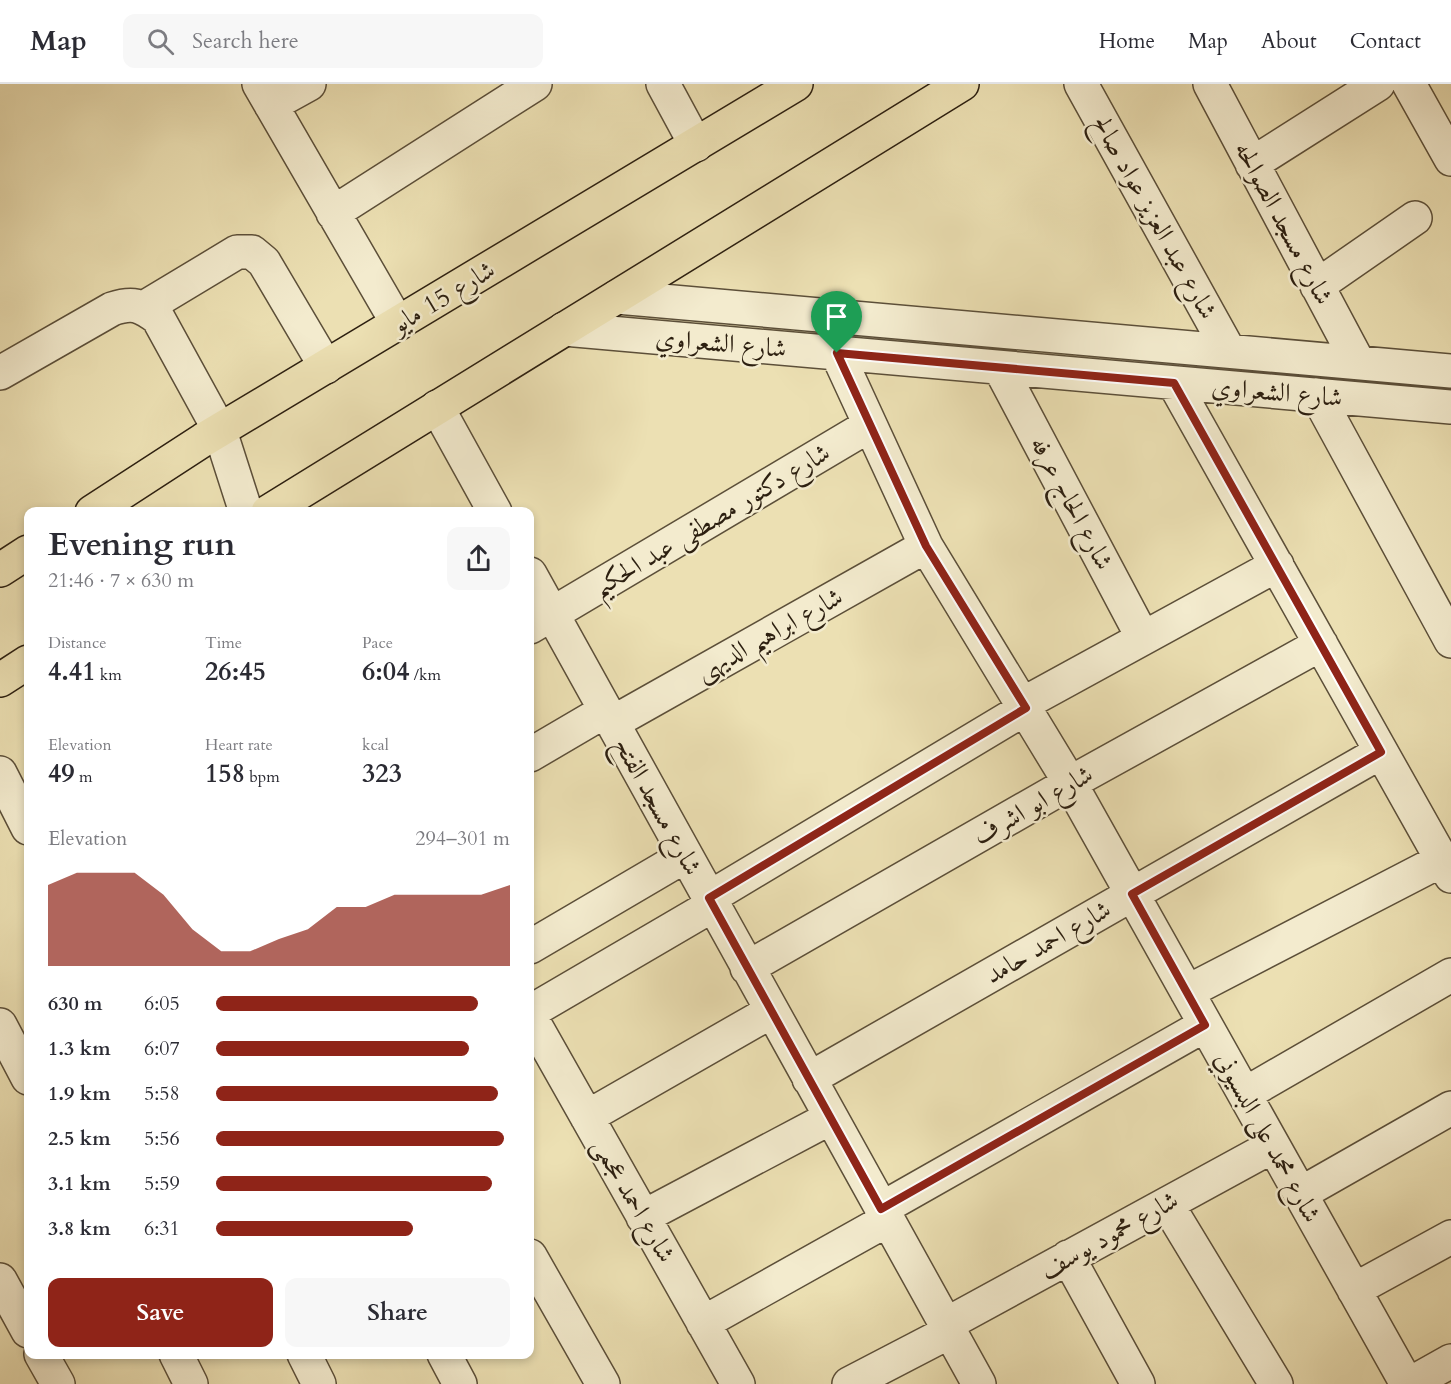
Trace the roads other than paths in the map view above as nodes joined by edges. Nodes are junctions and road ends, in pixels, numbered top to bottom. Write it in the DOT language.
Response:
graph roads {
  1 [pos="309,84"];
  2 [pos="535,84"];
  3 [pos="663,84"];
  4 [pos="796,84"];
  5 [pos="962,84"];
  6 [pos="1081,84"];
  7 [pos="1210,84"];
  8 [pos="1378,84"];
  9 [pos="1409,84"];
  10 [pos="265,95"];
  11 [pos="696,145"];
  12 [pos="1451,159"];
  13 [pos="1252,164"];
  14 [pos="333,213"];
  15 [pos="1415,218"];
  16 [pos="1317,286"];
  17 [pos="617,297"];
  18 [pos="144,308"];
  19 [pos="398,324"];
  20 [pos="564,329"];
  21 [pos="1229,351"];
  22 [pos="837,353"];
  23 [pos="1358,362"];
  24 [pos="326,367"];
  25 [pos="1000,368"];
  26 [pos="1451,370"];
  27 [pos="0,373"];
  28 [pos="1174,383"];
  29 [pos="1317,395"];
  30 [pos="437,407"];
  31 [pos="1451,407"];
  32 [pos="870,425"];
  33 [pos="220,431"];
  34 [pos="100,507"];
  35 [pos="244,507"];
  36 [pos="276,507"];
  37 [pos="492,507"];
  38 [pos="926,546"];
  39 [pos="24,555"];
  40 [pos="1276,566"];
  41 [pos="0,570"];
  42 [pos="534,591"];
  43 [pos="541,621"];
  44 [pos="1143,638"];
  45 [pos="1451,641"];
  46 [pos="1321,644"];
  47 [pos="24,665"];
  48 [pos="0,680"];
  49 [pos="1024,706"];
  50 [pos="608,717"];
  51 [pos="1381,752"];
  52 [pos="534,753"];
  53 [pos="0,773"];
  54 [pos="1070,783"];
  55 [pos="24,820"];
  56 [pos="685,856"];
  57 [pos="1446,868"];
  58 [pos="1132,894"];
  59 [pos="711,901"];
  60 [pos="534,945"];
  61 [pos="747,968"];
  62 [pos="1451,975"];
  63 [pos="1187,992"];
  64 [pos="772,1011"];
  65 [pos="534,1012"];
  66 [pos="534,1021"];
  67 [pos="0,1025"];
  68 [pos="1205,1025"];
  69 [pos="24,1070"];
  70 [pos="809,1079"];
  71 [pos="1245,1094"];
  72 [pos="1451,1108"];
  73 [pos="586,1117"];
  74 [pos="830,1118"];
  75 [pos="1273,1146"];
  76 [pos="1300,1194"];
  77 [pos="1167,1204"];
  78 [pos="884,1215"];
  79 [pos="643,1217"];
  80 [pos="1451,1237"];
  81 [pos="1068,1257"];
  82 [pos="534,1263"];
  83 [pos="0,1281"];
  84 [pos="1354,1290"];
  85 [pos="703,1323"];
  86 [pos="24,1324"];
  87 [pos="947,1328"];
  88 [pos="44,1359"];
  89 [pos="178,1359"];
  90 [pos="306,1359"];
  91 [pos="447,1359"];
  92 [pos="1451,1361"];
  93 [pos="58,1384"];
  94 [pos="191,1384"];
  95 [pos="319,1384"];
  96 [pos="460,1384"];
  97 [pos="603,1384"];
  98 [pos="738,1384"];
  99 [pos="849,1384"];
  100 [pos="979,1384"];
  101 [pos="1138,1384"];
  102 [pos="1276,1384"];
  103 [pos="1408,1384"];
  1 -- 10 [label="street"];
  2 -- 14 [label="street"];
  3 -- 11 [label="street"];
  4 -- 11 [label="main road, شارع 15 مايو"];
  5 -- 17 [label="main road"];
  6 -- 21 [label="street, شارع عبد العزيز عواد صالح"];
  7 -- 13 [label="street, شارع مسجد الصوالحه"];
  8 -- 13 [label="street"];
  9 -- 12 [label="street"];
  10 -- 14 [label="street"];
  11 -- 19 [label="main road, شارع 15 مايو"];
  13 -- 16 [label="street, شارع مسجد الصوالحه"];
  14 -- 19 [label="street"];
  15 -- 16 [label="street"];
  16 -- 23 [label="street, شارع مسجد الصوالحه"];
  17 -- 20 [label="main road"];
  17 -- 21 [label="street, شارع الشعراوي"];
  18 -- 24 [label="street"];
  18 -- 27 [label="street"];
  18 -- 33 [label="street"];
  19 -- 24 [label="main road, شارع 15 مايو"];
  20 -- 22 [label="street, شارع الشعراوي"];
  20 -- 30 [label="main road"];
  21 -- 23 [label="street, شارع الشعراوي"];
  22 -- 25 [label="street, شارع الشعراوي"];
  22 -- 32 [label="street, شارع محمد على البسيوني"];
  23 -- 26 [label="street, شارع الشعراوي"];
  24 -- 33 [label="main road, شارع 15 مايو"];
  25 -- 28 [label="street, شارع الشعراوي"];
  25 -- 44 [label="street, شارع الحاج عرفه"];
  28 -- 29 [label="street, شارع الشعراوي"];
  28 -- 40 [label="street"];
  29 -- 31 [label="street, شارع الشعراوي"];
  29 -- 45 [label="street"];
  30 -- 36 [label="main road"];
  30 -- 37 [label="street"];
  32 -- 38 [label="street, شارع محمد على البسيوني"];
  32 -- 43 [label="street, شارع دكتور مصطفى عبد الحكيم"];
  33 -- 34 [label="main road, شارع 15 مايو"];
  33 -- 35 [label="street"];
  38 -- 49 [label="street, شارع محمد على البسيوني"];
  38 -- 50 [label="street, شارع ابراهيم الديهى"];
  39 -- 41 [label="main road"];
  40 -- 44 [label="street"];
  40 -- 46 [label="street"];
  42 -- 43 [label="street, شارع مسجد الفتح"];
  43 -- 50 [label="street, شارع مسجد الفتح"];
  44 -- 49 [label="street"];
  46 -- 51 [label="street"];
  46 -- 54 [label="street, شارع ابو اشرف"];
  47 -- 48 [label="main road"];
  49 -- 54 [label="street, شارع محمد على البسيوني"];
  49 -- 59 [label="street"];
  50 -- 52 [label="street, شارع ابراهيم الديهى"];
  50 -- 56 [label="street, شارع مسجد الفتح"];
  51 -- 57 [label="street"];
  51 -- 58 [label="street, شارع احمد حامد"];
  53 -- 55 [label="street"];
  54 -- 58 [label="street, شارع محمد على البسيوني"];
  54 -- 61 [label="street, شارع ابو اشرف"];
  56 -- 59 [label="street, شارع مسجد الفتح"];
  56 -- 60 [label="street"];
  57 -- 63 [label="street"];
  58 -- 63 [label="street, شارع محمد على البسيوني"];
  58 -- 70 [label="street, شارع احمد حامد"];
  59 -- 61 [label="street, شارع مسجد الفتح"];
  59 -- 65 [label="street"];
  61 -- 64 [label="street, شارع مسجد الفتح"];
  62 -- 71 [label="street"];
  63 -- 68 [label="street, شارع محمد على البسيوني"];
  64 -- 70 [label="street, شارع مسجد الفتح"];
  64 -- 73 [label="street"];
  66 -- 73 [label="street, شارع احمد عجمى"];
  67 -- 69 [label="street"];
  68 -- 71 [label="street, شارع محمد على البسيوني"];
  68 -- 78 [label="street"];
  70 -- 74 [label="street, شارع مسجد الفتح"];
  71 -- 75 [label="street, شارع محمد على البسيوني"];
  72 -- 76 [label="street"];
  73 -- 79 [label="street, شارع احمد عجمى"];
  74 -- 78 [label="street, شارع مسجد الفتح"];
  74 -- 79 [label="street"];
  75 -- 76 [label="street, شارع محمد على البسيوني"];
  75 -- 77 [label="street, شارع محمود يوسف"];
  76 -- 84 [label="street, شارع محمد على البسيوني"];
  77 -- 81 [label="street, شارع محمود يوسف"];
  77 -- 102 [label="street"];
  78 -- 85 [label="street"];
  78 -- 87 [label="street, شارع مسجد الفتح"];
  79 -- 85 [label="street, شارع احمد عجمى"];
  80 -- 84 [label="street"];
  81 -- 87 [label="street, شارع محمود يوسف"];
  81 -- 101 [label="street"];
  82 -- 97 [label="street"];
  83 -- 86 [label="street"];
  84 -- 103 [label="street, شارع محمد على البسيوني"];
  85 -- 98 [label="street, شارع احمد عجمى"];
  87 -- 99 [label="street, شارع محمود يوسف"];
  87 -- 100 [label="street, شارع مسجد الفتح"];
  88 -- 93 [label="street"];
  89 -- 94 [label="street"];
  90 -- 95 [label="street"];
  91 -- 96 [label="street"];
  92 -- 103 [label="street"];
}
